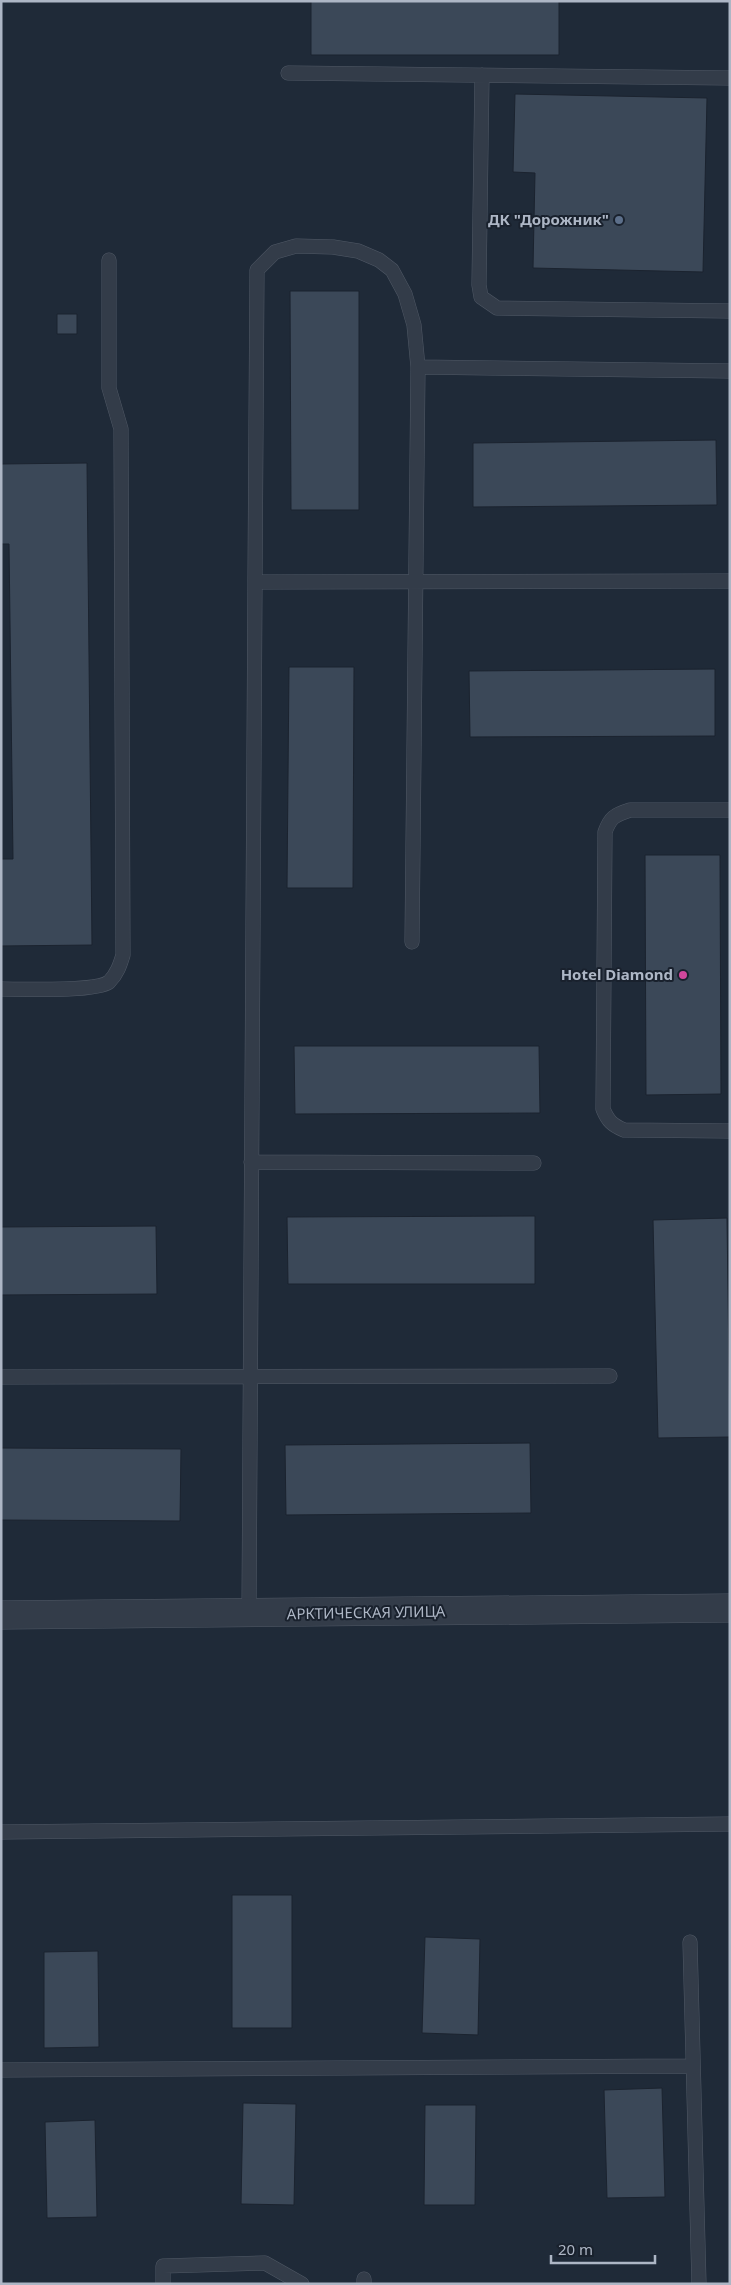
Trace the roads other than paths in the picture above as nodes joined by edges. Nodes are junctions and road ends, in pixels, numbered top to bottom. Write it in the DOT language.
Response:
graph roads {
  1 [pos="288,73"];
  2 [pos="482,75"];
  3 [pos="730,78"];
  4 [pos="109,260"];
  5 [pos="730,311"];
  6 [pos="418,366"];
  7 [pos="730,371"];
  8 [pos="730,581"];
  9 [pos="255,582"];
  10 [pos="415,583"];
  11 [pos="730,810"];
  12 [pos="412,942"];
  13 [pos="1,989"];
  14 [pos="730,1131"];
  15 [pos="251,1162"];
  16 [pos="534,1163"];
  17 [pos="610,1376"];
  18 [pos="1,1377"];
  19 [pos="251,1377"];
  20 [pos="730,1608"];
  21 [pos="249,1614"];
  22 [pos="1,1615"];
  23 [pos="730,1824"];
  24 [pos="1,1832"];
  25 [pos="690,1942"];
  26 [pos="692,2066"];
  27 [pos="1,2070"];
  28 [pos="163,2284"];
  29 [pos="302,2284"];
  30 [pos="699,2284"];
  1 -- 2 [label="lane"];
  2 -- 3 [label="lane"];
  2 -- 5 [label="lane"];
  4 -- 13 [label="lane"];
  6 -- 7 [label="lane"];
  6 -- 9 [label="lane"];
  6 -- 10 [label="lane"];
  8 -- 10 [label="lane"];
  9 -- 10 [label="lane"];
  9 -- 15 [label="lane"];
  10 -- 12 [label="lane"];
  11 -- 14 [label="lane"];
  15 -- 16 [label="lane"];
  15 -- 19 [label="lane"];
  17 -- 19 [label="lane"];
  18 -- 19 [label="lane"];
  19 -- 21 [label="lane"];
  20 -- 21 [label="street, АРКТИЧЕСКАЯ УЛИЦА"];
  21 -- 22 [label="street, АРКТИЧЕСКАЯ УЛИЦА"];
  23 -- 24 [label="lane"];
  25 -- 26 [label="lane"];
  26 -- 27 [label="lane"];
  26 -- 30 [label="lane"];
  28 -- 29 [label="lane"];
}
